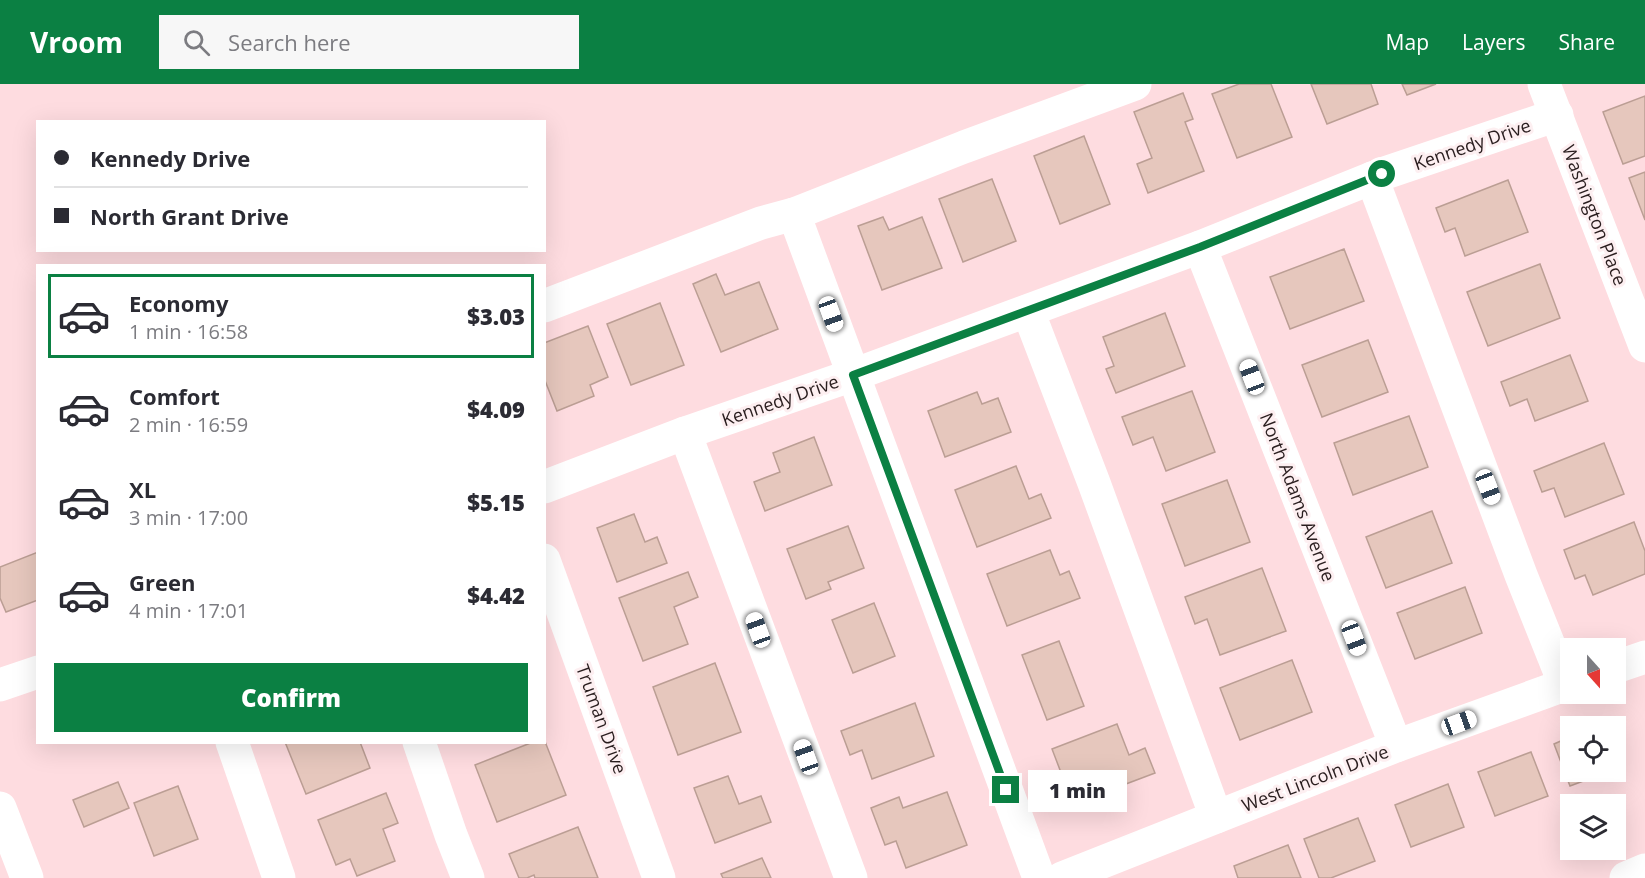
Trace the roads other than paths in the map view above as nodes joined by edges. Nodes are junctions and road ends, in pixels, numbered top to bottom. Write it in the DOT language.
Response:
graph roads {
  1 [pos="1135,84"];
  2 [pos="1544,84"];
  3 [pos="1557,115"];
  4 [pos="1372,178"];
  5 [pos="794,214"];
  6 [pos="1200,247"];
  7 [pos="546,305"];
  8 [pos="1028,311"];
  9 [pos="1645,346"];
  10 [pos="853,375"];
  11 [pos="685,433"];
  12 [pos="546,486"];
  13 [pos="546,566"];
  14 [pos="1645,657"];
  15 [pos="1626,664"];
  16 [pos="1560,665"];
  17 [pos="36,673"];
  18 [pos="0,685"];
  19 [pos="1560,687"];
  20 [pos="233,744"];
  21 [pos="420,744"];
  22 [pos="1396,746"];
  23 [pos="0,808"];
  24 [pos="1216,817"];
  25 [pos="1645,870"];
  26 [pos="27,878"];
  27 [pos="279,878"];
  28 [pos="468,878"];
  29 [pos="659,878"];
  30 [pos="851,878"];
  31 [pos="1039,878"];
  32 [pos="1062,878"];
  33 [pos="1626,878"];
  1 -- 5 [label="street"];
  2 -- 3 [label="street, Washington Place"];
  3 -- 4 [label="street, Kennedy Drive"];
  3 -- 9 [label="street, Washington Place"];
  4 -- 6 [label="street, Kennedy Drive"];
  4 -- 16 [label="street"];
  5 -- 7 [label="street"];
  5 -- 10 [label="street"];
  6 -- 8 [label="street, Kennedy Drive"];
  6 -- 22 [label="street, North Adams Avenue"];
  8 -- 10 [label="street, Kennedy Drive"];
  8 -- 24 [label="street"];
  10 -- 11 [label="street, Kennedy Drive"];
  10 -- 31 [label="street"];
  11 -- 12 [label="street, Kennedy Drive"];
  11 -- 30 [label="street"];
  13 -- 29 [label="street, Truman Drive"];
  14 -- 15 [label="street"];
  17 -- 18 [label="street"];
  19 -- 22 [label="street, West Lincoln Drive"];
  20 -- 27 [label="street"];
  21 -- 28 [label="street"];
  22 -- 24 [label="street, West Lincoln Drive"];
  23 -- 26 [label="street"];
  24 -- 32 [label="street, West Lincoln Drive"];
  25 -- 33 [label="street"];
}
